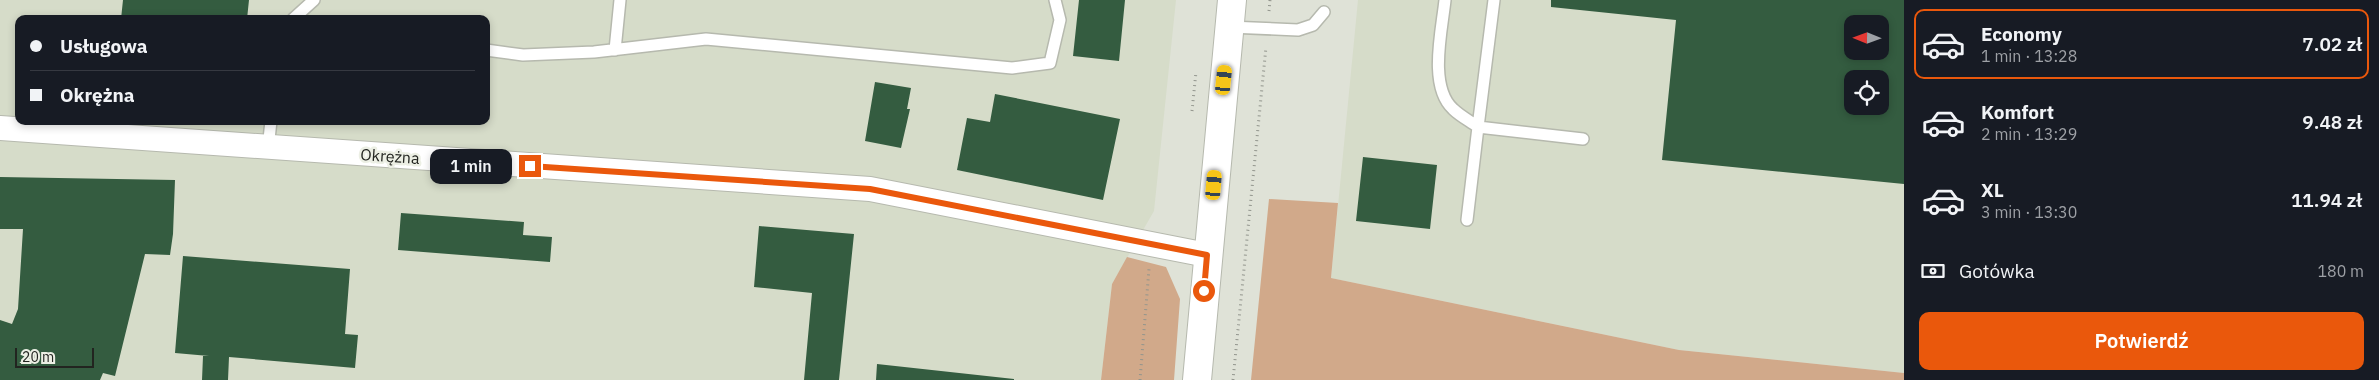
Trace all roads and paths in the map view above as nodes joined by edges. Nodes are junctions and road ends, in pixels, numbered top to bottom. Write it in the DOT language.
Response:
graph roads {
  1 [pos="314,0"];
  2 [pos="620,0"];
  3 [pos="1055,0"];
  4 [pos="1232,0"];
  5 [pos="1270,0"];
  6 [pos="1446,0"];
  7 [pos="1494,0"];
  8 [pos="1324,12"];
  9 [pos="298,15"];
  10 [pos="1229,27"];
  11 [pos="1268,28"];
  12 [pos="615,50"];
  13 [pos="490,51"];
  14 [pos="271,125"];
  15 [pos="0,128"];
  16 [pos="1478,128"];
  17 [pos="1583,139"];
  18 [pos="268,148"];
  19 [pos="1468,220"];
  20 [pos="1151,244"];
  21 [pos="1207,255"];
  22 [pos="1140,380"];
  23 [pos="1197,380"];
  24 [pos="1233,380"];
  1 -- 9 [label="lane"];
  2 -- 12 [label="lane"];
  3 -- 12 [label="lane"];
  4 -- 10 [label="street"];
  5 -- 11 [label="path"];
  6 -- 16 [label="lane"];
  7 -- 16 [label="lane"];
  8 -- 11 [label="lane"];
  10 -- 11 [label="lane"];
  10 -- 21 [label="street"];
  11 -- 24 [label="path"];
  12 -- 13 [label="lane"];
  14 -- 18 [label="lane"];
  15 -- 18 [label="street, Okrężna"];
  16 -- 17 [label="lane"];
  16 -- 19 [label="lane"];
  18 -- 20 [label="street, Okrężna"];
  20 -- 21 [label="street, Okrężna"];
  20 -- 22 [label="path"];
  21 -- 23 [label="street"];
}
